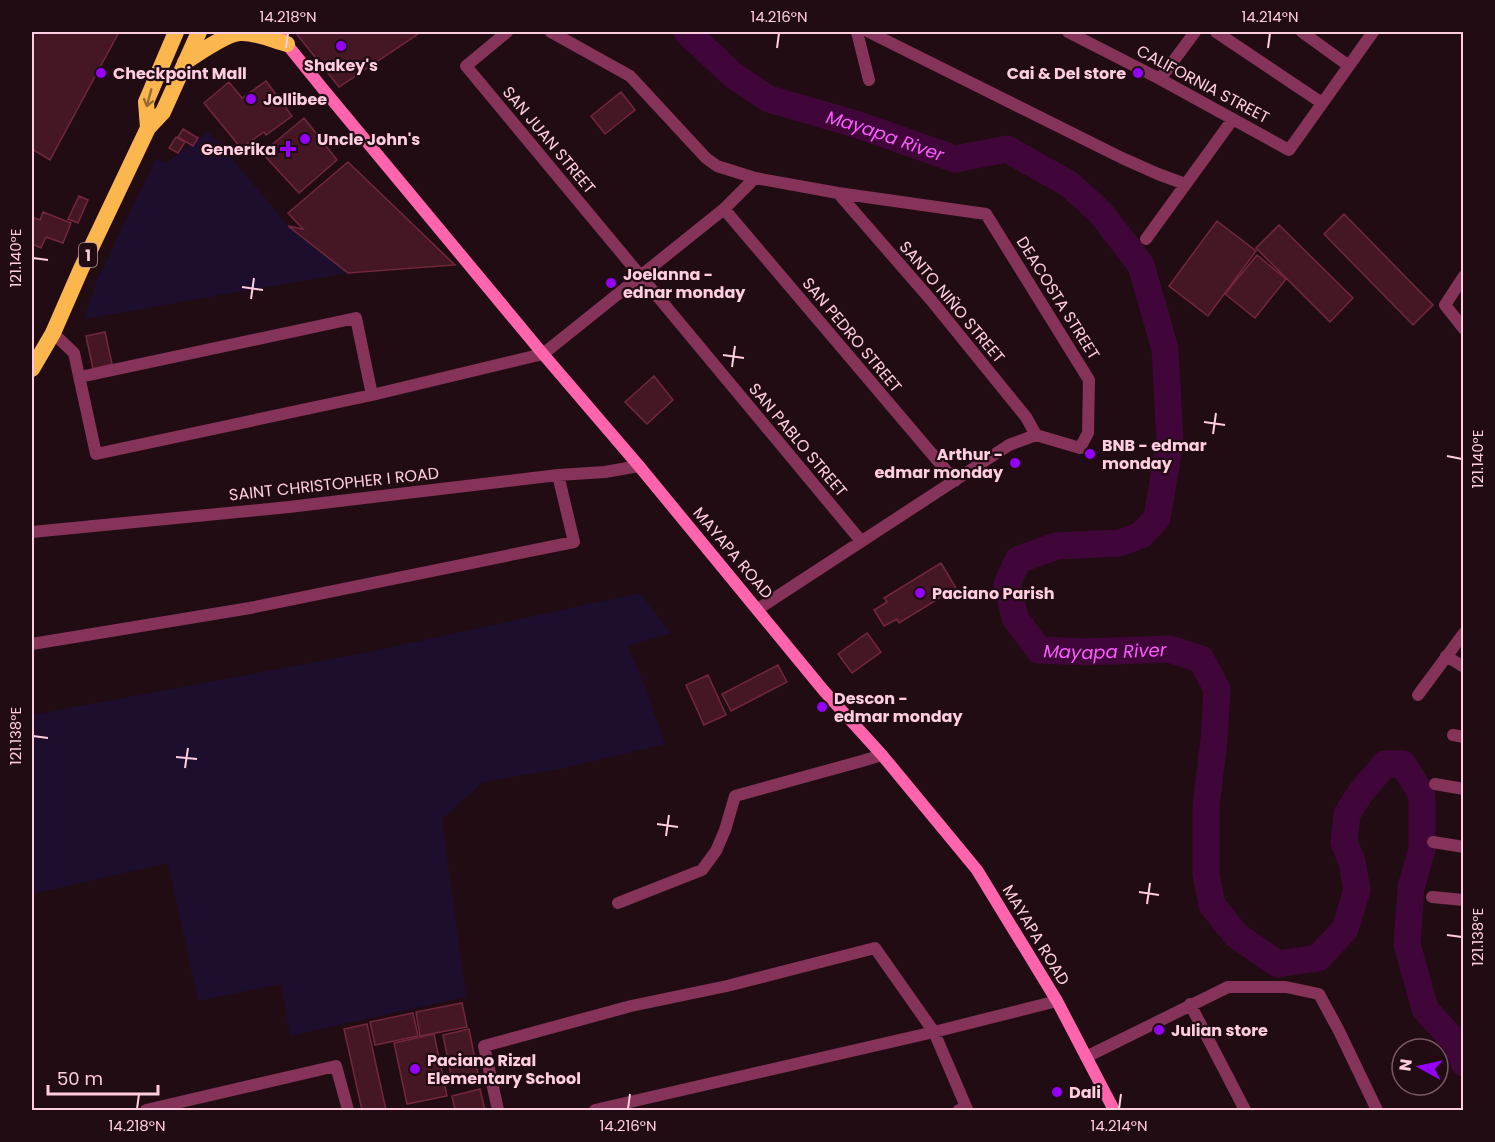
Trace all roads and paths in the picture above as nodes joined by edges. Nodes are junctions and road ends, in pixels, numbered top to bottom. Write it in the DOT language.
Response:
graph roads {
  1 [pos="176,32"];
  2 [pos="199,32"];
  3 [pos="266,32"];
  4 [pos="507,32"];
  5 [pos="551,32"];
  6 [pos="857,32"];
  7 [pos="869,32"];
  8 [pos="1216,32"];
  9 [pos="1302,32"];
  10 [pos="1373,32"];
  11 [pos="1075,33"];
  12 [pos="1191,33"];
  13 [pos="282,36"];
  14 [pos="185,62"];
  15 [pos="1349,66"];
  16 [pos="1160,79"];
  17 [pos="869,80"];
  18 [pos="1322,103"];
  19 [pos="1233,119"];
  20 [pos="148,128"];
  21 [pos="755,178"];
  22 [pos="1185,184"];
  23 [pos="838,193"];
  24 [pos="724,209"];
  25 [pos="1146,239"];
  26 [pos="641,276"];
  27 [pos="1464,276"];
  28 [pos="1464,329"];
  29 [pos="53,333"];
  30 [pos="543,354"];
  31 [pos="32,369"];
  32 [pos="80,377"];
  33 [pos="372,395"];
  34 [pos="1036,435"];
  35 [pos="639,466"];
  36 [pos="558,475"];
  37 [pos="955,481"];
  38 [pos="32,532"];
  39 [pos="861,541"];
  40 [pos="758,609"];
  41 [pos="1464,633"];
  42 [pos="32,644"];
  43 [pos="1446,656"];
  44 [pos="1464,667"];
  45 [pos="1418,695"];
  46 [pos="882,755"];
  47 [pos="1435,784"];
  48 [pos="1464,789"];
  49 [pos="1433,842"];
  50 [pos="1464,847"];
  51 [pos="1432,897"];
  52 [pos="1464,900"];
  53 [pos="618,903"];
  54 [pos="1057,1001"];
  55 [pos="1190,1004"];
  56 [pos="934,1032"];
  57 [pos="1086,1057"];
  58 [pos="146,1110"];
  59 [pos="348,1110"];
  60 [pos="498,1110"];
  61 [pos="595,1110"];
  62 [pos="963,1110"];
  63 [pos="1113,1110"];
  64 [pos="1245,1110"];
  65 [pos="1377,1110"];
  1 -- 20 [label="highway, 1, one-way"];
  2 -- 14 [label="highway, 1"];
  3 -- 13 [label="main road, MAYAPA ROAD"];
  4 -- 26 [label="street, SAN JUAN STREET"];
  5 -- 21 [label="street"];
  6 -- 17 [label="street"];
  7 -- 22 [label="street"];
  8 -- 18 [label="street"];
  9 -- 15 [label="street"];
  10 -- 15 [label="street"];
  11 -- 16 [label="street, CALIFORNIA STREET"];
  12 -- 16 [label="street"];
  13 -- 14 [label="highway"];
  13 -- 30 [label="main road, MAYAPA ROAD"];
  14 -- 20 [label="highway, 1"];
  15 -- 18 [label="street"];
  16 -- 19 [label="street, CALIFORNIA STREET"];
  18 -- 19 [label="street, CALIFORNIA STREET"];
  19 -- 22 [label="street"];
  20 -- 29 [label="highway, 1"];
  21 -- 23 [label="street, DEACOSTA STREET"];
  21 -- 24 [label="street"];
  22 -- 25 [label="street"];
  23 -- 34 [label="street, SANTO NIÑO STREET"];
  23 -- 34 [label="street, DEACOSTA STREET"];
  24 -- 26 [label="street"];
  24 -- 37 [label="street, SAN PEDRO STREET"];
  26 -- 30 [label="street"];
  26 -- 39 [label="street, SAN PABLO STREET"];
  27 -- 28 [label="street"];
  29 -- 31 [label="highway, 1"];
  29 -- 32 [label="street"];
  30 -- 33 [label="street"];
  30 -- 35 [label="main road, MAYAPA ROAD"];
  32 -- 33 [label="street"];
  32 -- 33 [label="street"];
  34 -- 37 [label="street"];
  35 -- 36 [label="street, SAINT CHRISTOPHER I ROAD"];
  35 -- 40 [label="main road, MAYAPA ROAD"];
  36 -- 38 [label="street, SAINT CHRISTOPHER I ROAD"];
  36 -- 42 [label="street"];
  37 -- 39 [label="street"];
  39 -- 40 [label="street"];
  40 -- 46 [label="main road, MAYAPA ROAD"];
  41 -- 43 [label="street"];
  43 -- 44 [label="street"];
  43 -- 45 [label="street"];
  46 -- 53 [label="street"];
  46 -- 54 [label="main road, MAYAPA ROAD"];
  47 -- 48 [label="street"];
  49 -- 50 [label="street"];
  51 -- 52 [label="street"];
  54 -- 56 [label="street"];
  54 -- 57 [label="main road, MAYAPA ROAD"];
  55 -- 57 [label="street"];
  55 -- 64 [label="street"];
  55 -- 65 [label="street"];
  56 -- 60 [label="street"];
  56 -- 61 [label="street"];
  56 -- 62 [label="street"];
  57 -- 63 [label="main road, MAYAPA ROAD"];
  58 -- 59 [label="street"];
}
